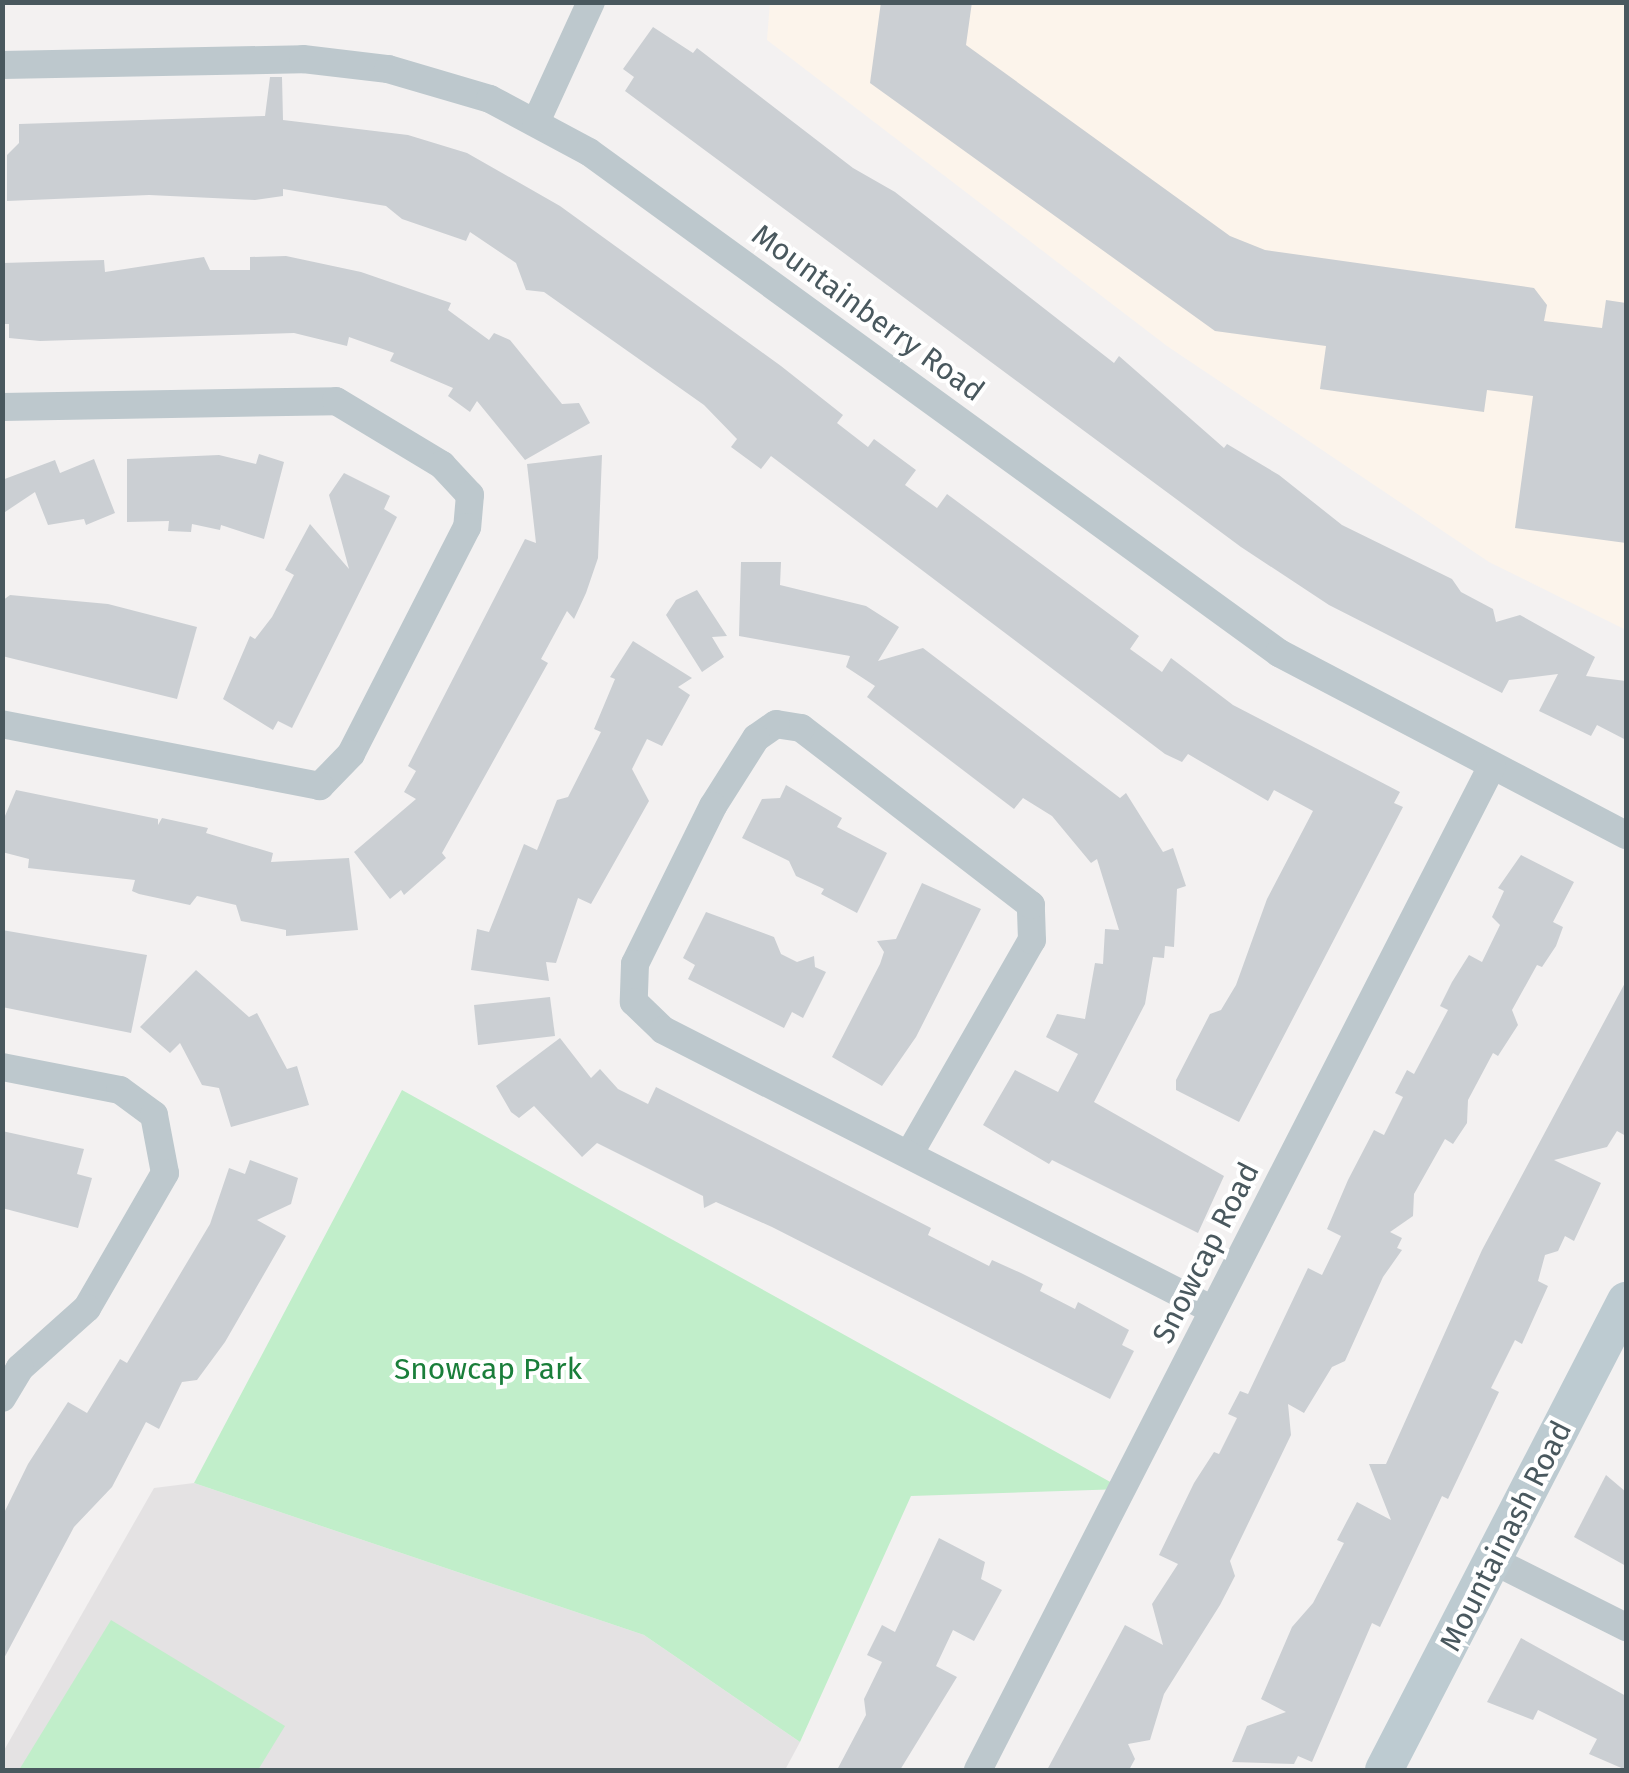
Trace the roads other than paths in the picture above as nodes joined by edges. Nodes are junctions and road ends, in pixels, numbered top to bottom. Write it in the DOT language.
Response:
graph roads {
  1 [pos="591,2"];
  2 [pos="2,64"];
  3 [pos="536,122"];
  4 [pos="2,407"];
  5 [pos="2,724"];
  6 [pos="1492,766"];
  7 [pos="1626,835"];
  8 [pos="2,1067"];
  9 [pos="910,1152"];
  10 [pos="1626,1301"];
  11 [pos="1213,1310"];
  12 [pos="2,1398"];
  13 [pos="1494,1561"];
  14 [pos="1626,1626"];
  15 [pos="978,1770"];
  16 [pos="1384,1770"];
  1 -- 3 [label="street"];
  2 -- 3 [label="street, Mountainberry Road"];
  3 -- 6 [label="street, Mountainberry Road"];
  4 -- 5 [label="street"];
  6 -- 7 [label="street, Mountainberry Road"];
  6 -- 11 [label="street, Snowcap Road"];
  8 -- 12 [label="street"];
  9 -- 9 [label="street"];
  9 -- 11 [label="street"];
  10 -- 13 [label="street, Mountainash Road"];
  11 -- 15 [label="street, Snowcap Road"];
  13 -- 14 [label="street"];
  13 -- 16 [label="street, Mountainash Road"];
}
